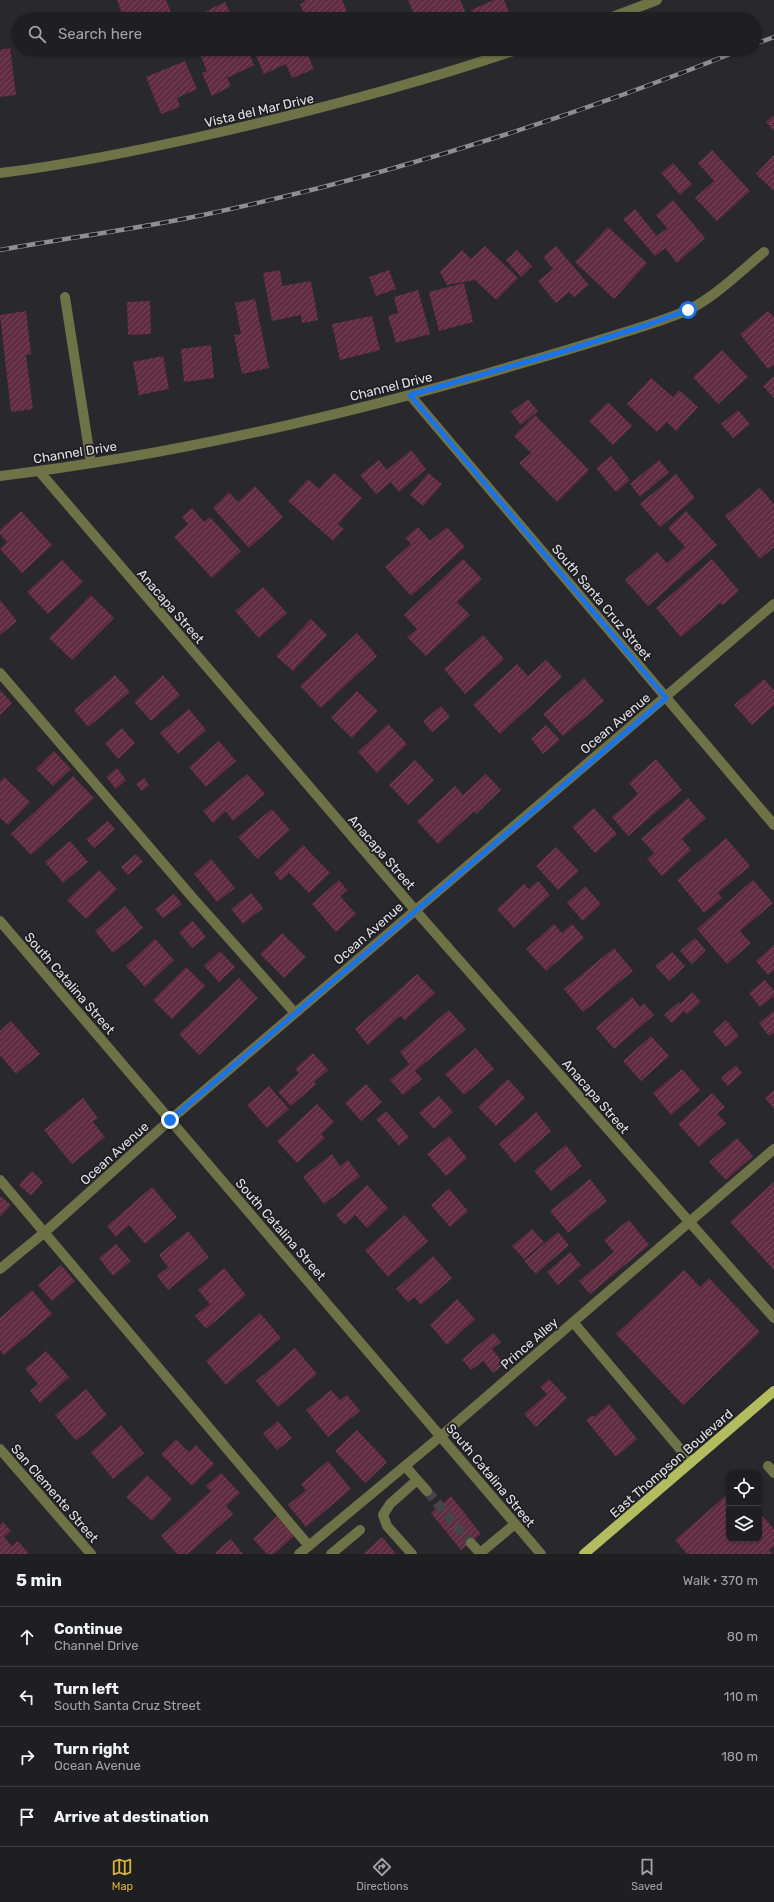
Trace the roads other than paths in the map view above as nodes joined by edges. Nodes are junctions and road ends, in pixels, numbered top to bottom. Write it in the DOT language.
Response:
graph roads {
  1 [pos="657,0"];
  2 [pos="625,12"];
  3 [pos="498,56"];
  4 [pos="0,173"];
  5 [pos="764,252"];
  6 [pos="64,297"];
  7 [pos="410,395"];
  8 [pos="91,463"];
  9 [pos="39,471"];
  10 [pos="0,476"];
  11 [pos="774,604"];
  12 [pos="0,673"];
  13 [pos="666,698"];
  14 [pos="774,825"];
  15 [pos="415,910"];
  16 [pos="0,921"];
  17 [pos="295,1013"];
  18 [pos="170,1120"];
  19 [pos="774,1150"];
  20 [pos="0,1180"];
  21 [pos="690,1222"];
  22 [pos="45,1232"];
  23 [pos="0,1269"];
  24 [pos="774,1318"];
  25 [pos="573,1322"];
  26 [pos="774,1391"];
  27 [pos="441,1436"];
  28 [pos="0,1449"];
  29 [pos="692,1462"];
  30 [pos="405,1466"];
  31 [pos="417,1480"];
  32 [pos="427,1491"];
  33 [pos="515,1524"];
  34 [pos="360,1530"];
  35 [pos="471,1543"];
  36 [pos="309,1546"];
  37 [pos="91,1554"];
  38 [pos="299,1554"];
  39 [pos="331,1554"];
  40 [pos="412,1554"];
  41 [pos="479,1554"];
  42 [pos="541,1554"];
  43 [pos="584,1554"];
  1 -- 2 [label="street"];
  3 -- 4 [label="street, Vista del Mar Drive"];
  5 -- 7 [label="street, Channel Drive"];
  6 -- 8 [label="street"];
  7 -- 8 [label="street, Channel Drive"];
  7 -- 13 [label="street, South Santa Cruz Street"];
  8 -- 9 [label="street, Channel Drive"];
  9 -- 10 [label="street, Channel Drive"];
  9 -- 15 [label="street, Anacapa Street"];
  11 -- 13 [label="street, Ocean Avenue"];
  12 -- 17 [label="street"];
  13 -- 14 [label="street, South Santa Cruz Street"];
  13 -- 15 [label="street, Ocean Avenue"];
  15 -- 17 [label="street, Ocean Avenue"];
  15 -- 21 [label="street, Anacapa Street"];
  16 -- 18 [label="street, South Catalina Street"];
  17 -- 18 [label="street, Ocean Avenue"];
  18 -- 22 [label="street, Ocean Avenue"];
  18 -- 27 [label="street, South Catalina Street"];
  19 -- 21 [label="street, Prince Alley"];
  20 -- 22 [label="street"];
  21 -- 24 [label="street, Anacapa Street"];
  21 -- 25 [label="street, Prince Alley"];
  22 -- 23 [label="street, Ocean Avenue"];
  22 -- 36 [label="street"];
  25 -- 27 [label="street, Prince Alley"];
  25 -- 29 [label="street"];
  26 -- 29 [label="main road, East Thompson Boulevard"];
  27 -- 30 [label="street, Prince Alley"];
  27 -- 33 [label="street, South Catalina Street"];
  28 -- 37 [label="street, San Clemente Street"];
  29 -- 43 [label="main road, East Thompson Boulevard"];
  30 -- 31 [label="street"];
  30 -- 36 [label="street, Prince Alley"];
  31 -- 32 [label="street"];
  31 -- 40 [label="street"];
  33 -- 41 [label="street"];
  33 -- 42 [label="street, South Catalina Street"];
  34 -- 39 [label="street"];
  35 -- 41 [label="street"];
  36 -- 38 [label="street, Prince Alley"];
}
